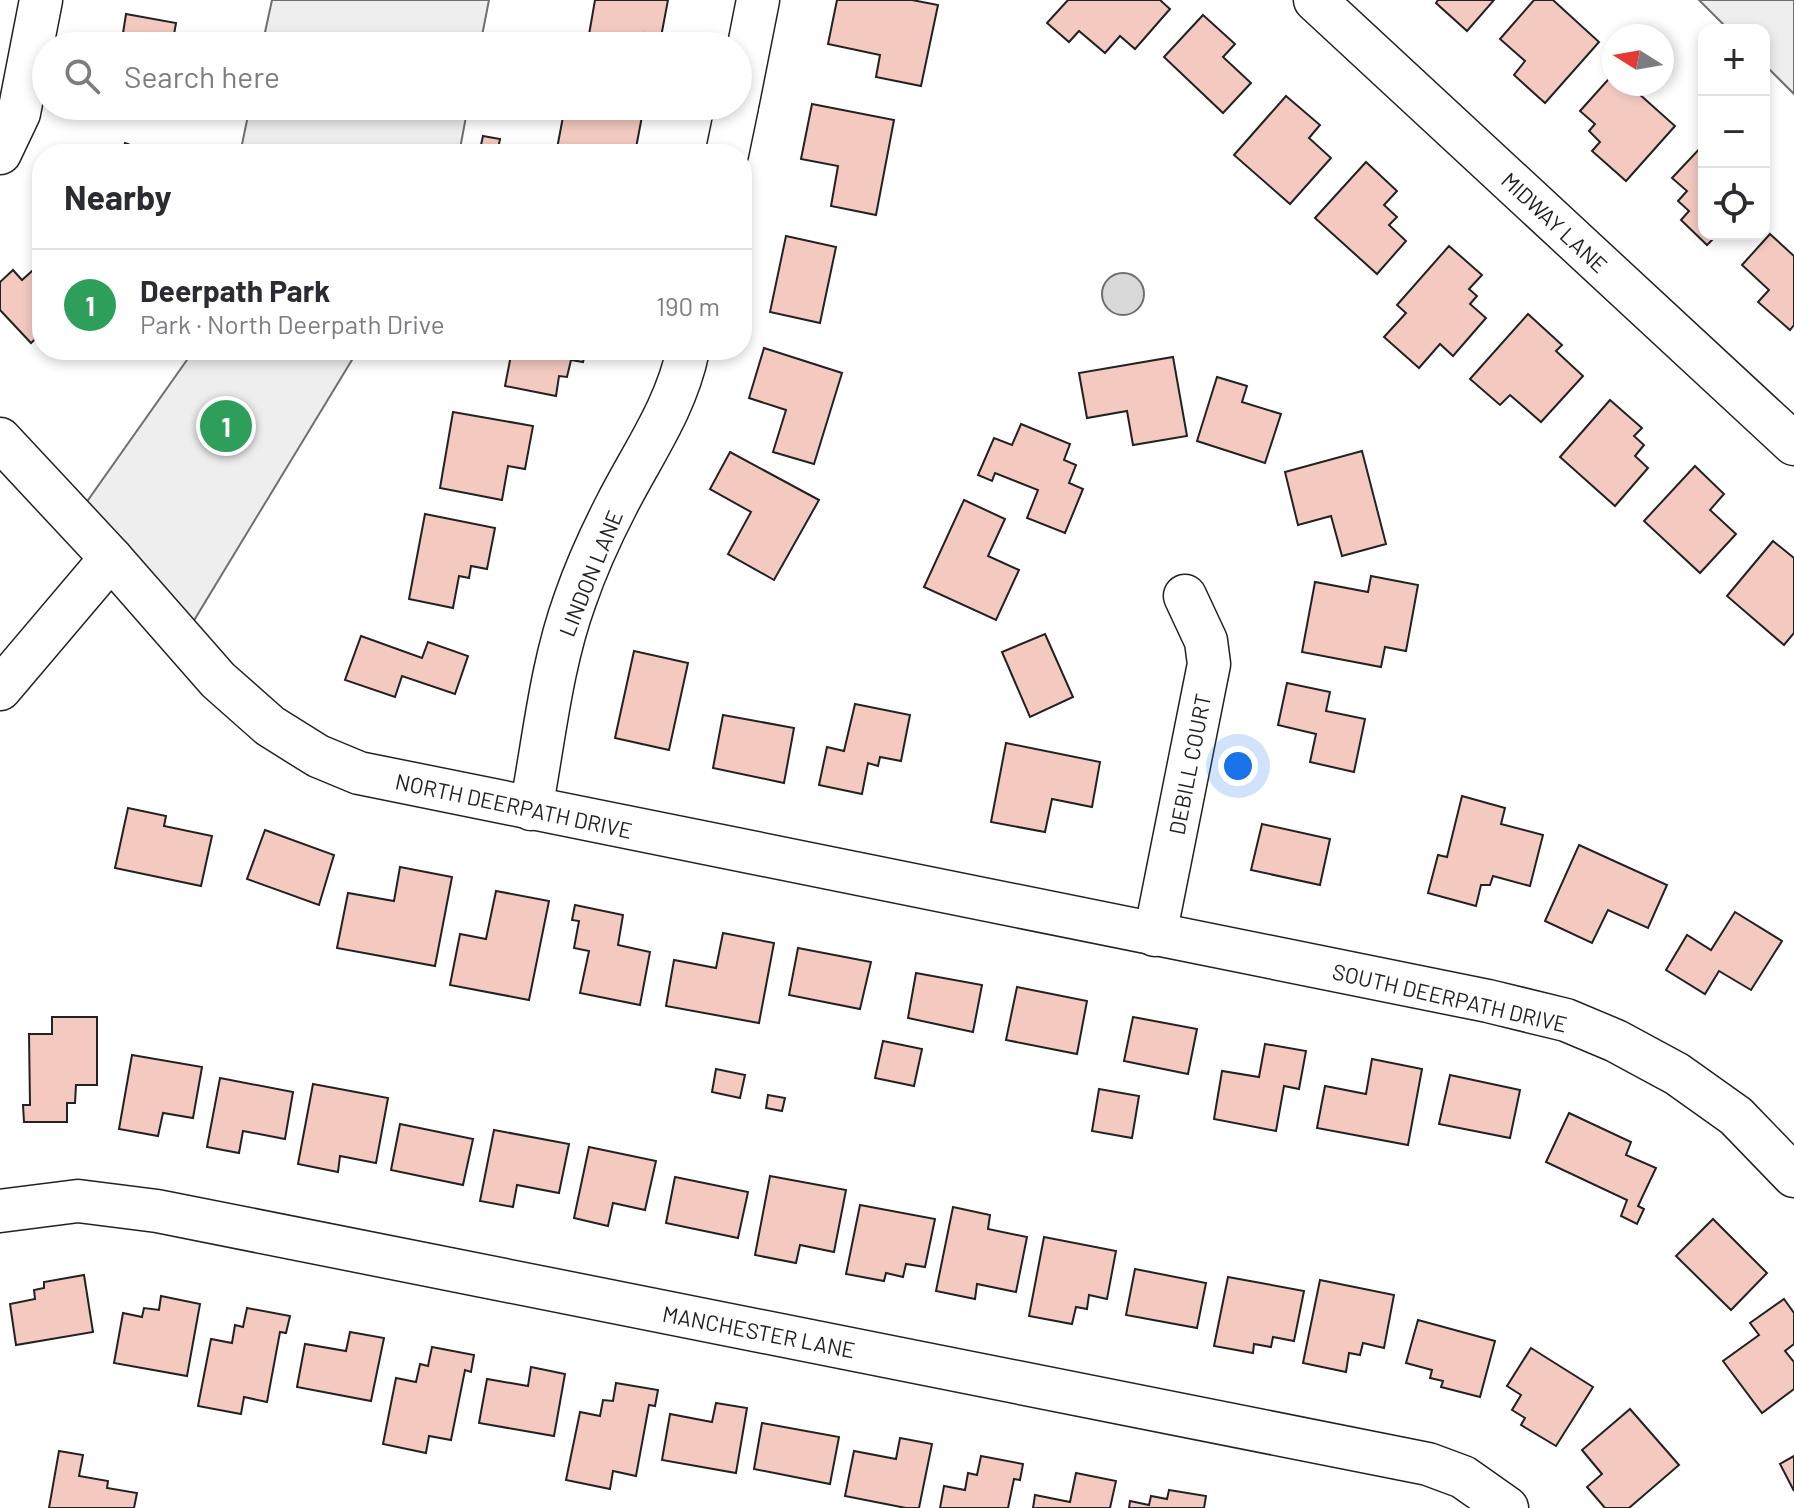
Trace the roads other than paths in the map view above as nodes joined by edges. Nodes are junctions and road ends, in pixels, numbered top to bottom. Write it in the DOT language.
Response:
graph roads {
  1 [pos="41,0"];
  2 [pos="758,0"];
  3 [pos="1315,0"];
  4 [pos="35,32"];
  5 [pos="752,32"];
  6 [pos="32,46"];
  7 [pos="734,120"];
  8 [pos="729,144"];
  9 [pos="0,153"];
  10 [pos="686,360"];
  11 [pos="0,439"];
  12 [pos="1794,444"];
  13 [pos="111,558"];
  14 [pos="1185,596"];
  15 [pos="0,689"];
  16 [pos="531,809"];
  17 [pos="1155,935"];
  18 [pos="1794,1176"];
  19 [pos="0,1211"];
  20 [pos="1507,1508"];
  1 -- 4 [label="street"];
  2 -- 5 [label="street"];
  3 -- 12 [label="street, MIDWAY LANE"];
  6 -- 9 [label="street"];
  7 -- 8 [label="street"];
  10 -- 16 [label="street, LINDON LANE"];
  11 -- 13 [label="street, NORTH DEERPATH DRIVE"];
  13 -- 15 [label="street"];
  13 -- 16 [label="street, NORTH DEERPATH DRIVE"];
  14 -- 17 [label="street, DEBILL COURT"];
  16 -- 17 [label="street, NORTH DEERPATH DRIVE"];
  17 -- 18 [label="street, SOUTH DEERPATH DRIVE"];
  19 -- 20 [label="street, MANCHESTER LANE"];
}
